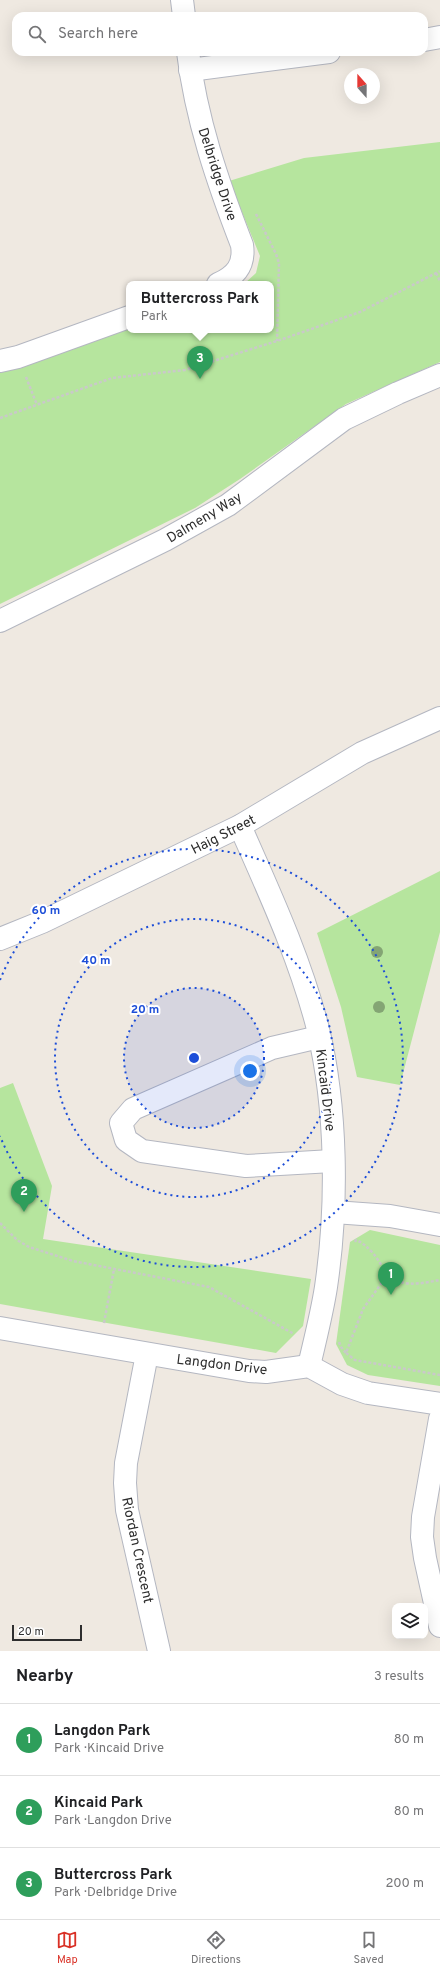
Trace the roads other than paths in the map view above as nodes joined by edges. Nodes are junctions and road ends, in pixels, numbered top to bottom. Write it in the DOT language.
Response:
graph roads {
  1 [pos="182,0"];
  2 [pos="184,12"];
  3 [pos="440,38"];
  4 [pos="428,40"];
  5 [pos="267,56"];
  6 [pos="189,61"];
  7 [pos="223,281"];
  8 [pos="126,318"];
  9 [pos="9,359"];
  10 [pos="440,375"];
  11 [pos="0,621"];
  12 [pos="440,718"];
  13 [pos="240,826"];
  14 [pos="0,939"];
  15 [pos="319,1037"];
  16 [pos="332,1161"];
  17 [pos="334,1212"];
  18 [pos="440,1226"];
  19 [pos="0,1328"];
  20 [pos="147,1354"];
  21 [pos="309,1366"];
  22 [pos="440,1404"];
  23 [pos="440,1419"];
  24 [pos="440,1626"];
  25 [pos="159,1651"];
  1 -- 2 [label="street"];
  3 -- 4 [label="street"];
  5 -- 6 [label="street"];
  6 -- 7 [label="street, Delbridge Drive"];
  8 -- 9 [label="street"];
  10 -- 11 [label="street, Dalmeny Way"];
  12 -- 13 [label="street, Haig Street"];
  13 -- 14 [label="street, Haig Street"];
  13 -- 15 [label="street, Kincaid Drive"];
  15 -- 16 [label="street, Kincaid Drive"];
  15 -- 16 [label="street"];
  16 -- 17 [label="street, Kincaid Drive"];
  17 -- 18 [label="street"];
  17 -- 21 [label="street, Kincaid Drive"];
  19 -- 20 [label="street, Langdon Drive"];
  20 -- 21 [label="street, Langdon Drive"];
  20 -- 25 [label="street, Riordan Crescent"];
  21 -- 22 [label="street"];
  23 -- 24 [label="street"];
}
